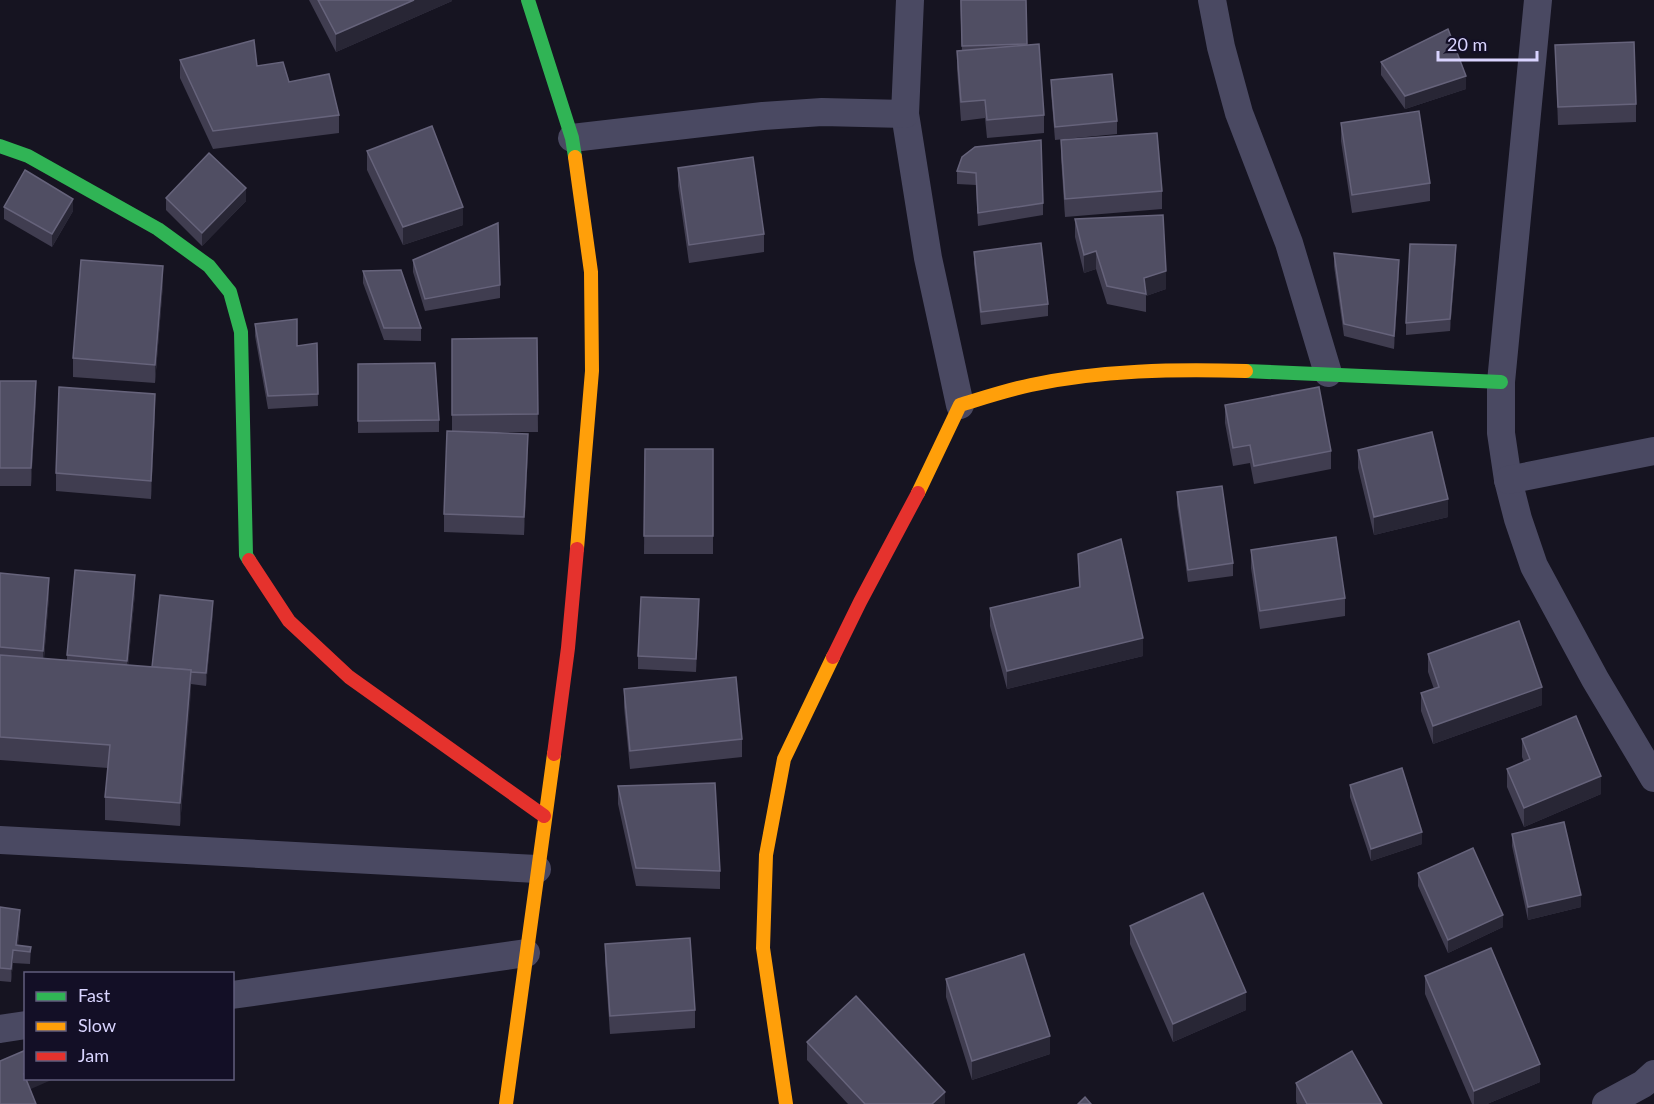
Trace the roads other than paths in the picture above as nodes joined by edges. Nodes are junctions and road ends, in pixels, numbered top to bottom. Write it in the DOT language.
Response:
graph roads {
  1 [pos="528,0"];
  2 [pos="910,0"];
  3 [pos="1212,0"];
  4 [pos="1538,0"];
  5 [pos="904,114"];
  6 [pos="572,138"];
  7 [pos="0,146"];
  8 [pos="1328,373"];
  9 [pos="1501,382"];
  10 [pos="960,405"];
  11 [pos="1654,451"];
  12 [pos="1508,480"];
  13 [pos="1652,770"];
  14 [pos="544,816"];
  15 [pos="0,840"];
  16 [pos="537,869"];
  17 [pos="526,953"];
  18 [pos="234,995"];
  19 [pos="24,1025"];
  20 [pos="0,1029"];
  21 [pos="1654,1074"];
  22 [pos="506,1104"];
  23 [pos="786,1104"];
  24 [pos="1606,1104"];
  1 -- 6 [label="street"];
  2 -- 5 [label="street"];
  3 -- 8 [label="street"];
  4 -- 9 [label="street"];
  5 -- 6 [label="street"];
  5 -- 10 [label="street"];
  6 -- 14 [label="street"];
  7 -- 14 [label="street"];
  8 -- 9 [label="street"];
  8 -- 10 [label="street"];
  9 -- 12 [label="street"];
  10 -- 23 [label="street"];
  11 -- 12 [label="street"];
  12 -- 13 [label="street"];
  14 -- 16 [label="street"];
  15 -- 16 [label="street"];
  16 -- 17 [label="street"];
  17 -- 18 [label="street"];
  17 -- 22 [label="street"];
  19 -- 20 [label="street"];
  21 -- 24 [label="street"];
}
